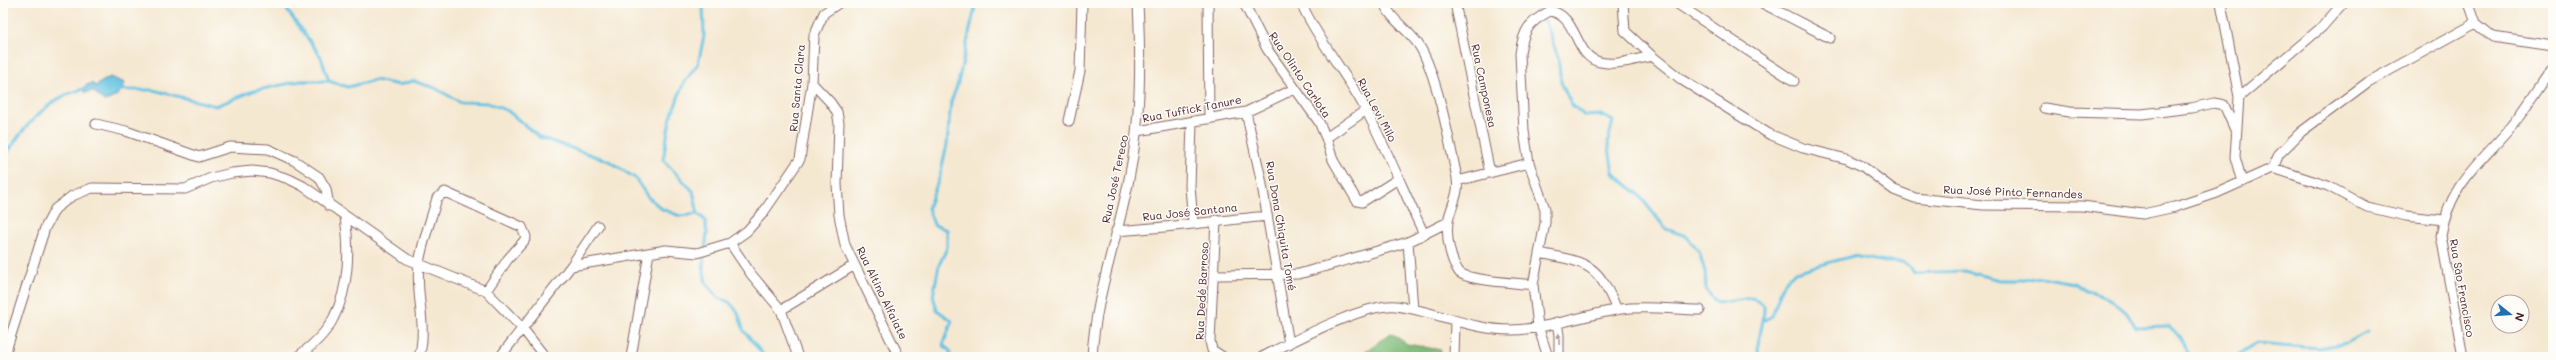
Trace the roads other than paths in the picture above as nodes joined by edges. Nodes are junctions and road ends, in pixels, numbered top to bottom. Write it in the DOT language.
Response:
graph roads {
  1 [pos="839,3"];
  2 [pos="1082,3"];
  3 [pos="1138,3"];
  4 [pos="1208,3"];
  5 [pos="1244,3"];
  6 [pos="1301,3"];
  7 [pos="1384,3"];
  8 [pos="1455,3"];
  9 [pos="1622,3"];
  10 [pos="1676,3"];
  11 [pos="1762,3"];
  12 [pos="2221,3"];
  13 [pos="2343,3"];
  14 [pos="2469,3"];
  15 [pos="2476,23"];
  16 [pos="1830,38"];
  17 [pos="2553,46"];
  18 [pos="1652,56"];
  19 [pos="2553,67"];
  20 [pos="1794,80"];
  21 [pos="812,83"];
  22 [pos="1294,89"];
  23 [pos="2239,97"];
  24 [pos="2044,108"];
  25 [pos="1366,110"];
  26 [pos="1246,112"];
  27 [pos="1209,119"];
  28 [pos="1069,121"];
  29 [pos="1192,123"];
  30 [pos="96,124"];
  31 [pos="1138,131"];
  32 [pos="2236,132"];
  33 [pos="1326,138"];
  34 [pos="1529,163"];
  35 [pos="2273,168"];
  36 [pos="1490,173"];
  37 [pos="1398,179"];
  38 [pos="1457,181"];
  39 [pos="2242,182"];
  40 [pos="329,206"];
  41 [pos="1267,216"];
  42 [pos="345,217"];
  43 [pos="1216,220"];
  44 [pos="2444,220"];
  45 [pos="1193,222"];
  46 [pos="1448,222"];
  47 [pos="598,226"];
  48 [pos="1116,231"];
  49 [pos="1424,232"];
  50 [pos="1408,242"];
  51 [pos="730,243"];
  52 [pos="649,253"];
  53 [pos="1539,253"];
  54 [pos="419,265"];
  55 [pos="571,266"];
  56 [pos="853,266"];
  57 [pos="1215,275"];
  58 [pos="1278,275"];
  59 [pos="1533,285"];
  60 [pos="486,291"];
  61 [pos="1413,309"];
  62 [pos="781,310"];
  63 [pos="1617,310"];
  64 [pos="1700,310"];
  65 [pos="1455,322"];
  66 [pos="1557,322"];
  67 [pos="1538,326"];
  68 [pos="523,329"];
  69 [pos="1289,344"];
  70 [pos="4,357"];
  71 [pos="297,357"];
  72 [pos="420,357"];
  73 [pos="500,357"];
  74 [pos="546,357"];
  75 [pos="631,357"];
  76 [pos="798,357"];
  77 [pos="898,357"];
  78 [pos="1092,357"];
  79 [pos="1223,357"];
  80 [pos="1261,357"];
  81 [pos="1454,357"];
  82 [pos="1548,357"];
  83 [pos="1559,357"];
  84 [pos="2463,357"];
  1 -- 21 [label="street, Rua Santa Clara"];
  2 -- 28 [label="street"];
  3 -- 31 [label="street, Rua José Tereco"];
  4 -- 27 [label="street"];
  5 -- 22 [label="street, Rua Olinto Carlota"];
  6 -- 25 [label="street, Rua Levi Milo"];
  7 -- 38 [label="street"];
  8 -- 36 [label="street, Rua Camponesa"];
  9 -- 18 [label="street, Rua José Pinto Fernandes"];
  10 -- 20 [label="street"];
  11 -- 16 [label="street"];
  12 -- 23 [label="street"];
  13 -- 23 [label="street"];
  14 -- 15 [label="street"];
  15 -- 17 [label="street"];
  15 -- 35 [label="street"];
  18 -- 34 [label="street"];
  18 -- 39 [label="street, Rua José Pinto Fernandes"];
  19 -- 44 [label="street, Rua São Francisco"];
  21 -- 51 [label="street, Rua Santa Clara"];
  21 -- 56 [label="street, Rua Altino Alfaiate"];
  22 -- 26 [label="street, Rua Tuffick Tanure"];
  22 -- 33 [label="street, Rua Olinto Carlota"];
  23 -- 32 [label="street"];
  24 -- 32 [label="street"];
  25 -- 33 [label="street, Rua Olinto Carlota"];
  25 -- 37 [label="street, Rua Levi Milo"];
  26 -- 27 [label="street, Rua Tuffick Tanure"];
  26 -- 41 [label="street, Rua Dona Chiquita Tomé"];
  27 -- 29 [label="street, Rua Tuffick Tanure"];
  29 -- 31 [label="street, Rua Tuffick Tanure"];
  29 -- 45 [label="street"];
  30 -- 40 [label="street"];
  31 -- 48 [label="street, Rua José Tereco"];
  32 -- 39 [label="street"];
  33 -- 37 [label="street"];
  34 -- 36 [label="street"];
  34 -- 53 [label="street"];
  35 -- 39 [label="street, Rua José Pinto Fernandes"];
  35 -- 44 [label="street"];
  36 -- 38 [label="street"];
  37 -- 49 [label="street, Rua Levi Milo"];
  38 -- 46 [label="street"];
  40 -- 42 [label="street"];
  40 -- 70 [label="street"];
  41 -- 43 [label="street, Rua José Santana"];
  41 -- 58 [label="street, Rua Dona Chiquita Tomé"];
  42 -- 54 [label="street"];
  42 -- 71 [label="street"];
  43 -- 45 [label="street, Rua José Santana"];
  43 -- 57 [label="street, Rua Dedé Barroso"];
  44 -- 84 [label="street, Rua São Francisco"];
  45 -- 48 [label="street, Rua José Santana"];
  46 -- 49 [label="street"];
  46 -- 59 [label="street"];
  47 -- 55 [label="street"];
  48 -- 78 [label="street, Rua José Tereco"];
  49 -- 50 [label="street"];
  50 -- 58 [label="street"];
  50 -- 61 [label="street"];
  51 -- 52 [label="street, Rua Santa Clara"];
  51 -- 62 [label="street"];
  52 -- 55 [label="street, Rua Santa Clara"];
  52 -- 75 [label="street"];
  53 -- 59 [label="street"];
  53 -- 63 [label="street"];
  54 -- 60 [label="street"];
  54 -- 60 [label="street"];
  54 -- 72 [label="street"];
  55 -- 68 [label="street"];
  56 -- 62 [label="street"];
  56 -- 77 [label="street, Rua Altino Alfaiate"];
  57 -- 58 [label="street"];
  57 -- 79 [label="street, Rua Dedé Barroso"];
  58 -- 69 [label="street, Rua Dona Chiquita Tomé"];
  59 -- 67 [label="street"];
  60 -- 68 [label="street"];
  61 -- 65 [label="street"];
  61 -- 69 [label="street"];
  62 -- 76 [label="street"];
  63 -- 64 [label="street"];
  63 -- 66 [label="street"];
  65 -- 67 [label="street"];
  65 -- 81 [label="street"];
  66 -- 67 [label="street"];
  83 -- 66 [label="street, one-way"];
  67 -- 82 [label="street"];
  68 -- 73 [label="street"];
  68 -- 74 [label="street"];
  69 -- 80 [label="street"];
}
